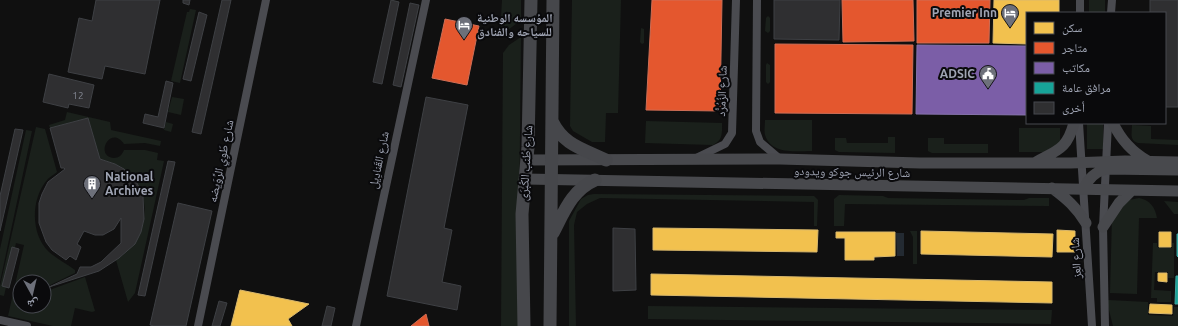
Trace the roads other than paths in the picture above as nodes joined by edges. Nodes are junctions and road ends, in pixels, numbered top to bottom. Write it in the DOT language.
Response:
graph roads {
  1 [pos="266,0"];
  2 [pos="426,0"];
  3 [pos="531,0"];
  4 [pos="553,0"];
  5 [pos="736,0"];
  6 [pos="757,0"];
  7 [pos="1080,0"];
  8 [pos="1112,0"];
  9 [pos="1080,12"];
  10 [pos="1111,12"];
  11 [pos="552,121"];
  12 [pos="1074,124"];
  13 [pos="1080,124"];
  14 [pos="1108,124"];
  15 [pos="1114,124"];
  16 [pos="691,159"];
  17 [pos="780,159"];
  18 [pos="527,160"];
  19 [pos="552,160"];
  20 [pos="606,160"];
  21 [pos="1148,161"];
  22 [pos="1083,162"];
  23 [pos="1178,162"];
  24 [pos="1034,163"];
  25 [pos="1106,165"];
  26 [pos="1178,170"];
  27 [pos="525,179"];
  28 [pos="552,179"];
  29 [pos="595,180"];
  30 [pos="1052,188"];
  31 [pos="1084,189"];
  32 [pos="1105,189"];
  33 [pos="1131,191"];
  34 [pos="1178,191"];
  35 [pos="1086,223"];
  36 [pos="1103,227"];
  37 [pos="552,234"];
  38 [pos="0,320"];
  39 [pos="27,326"];
  40 [pos="198,326"];
  41 [pos="356,326"];
  42 [pos="524,326"];
  43 [pos="550,326"];
  44 [pos="1092,326"];
  45 [pos="1105,326"];
  1 -- 40 [label="street, شارع طَوِي الرِّوَيضه"];
  2 -- 41 [label="street, شارع القَنادِيل"];
  3 -- 18 [label="main road, شارع طُنب الكُبرَى"];
  4 -- 11 [label="main road, شارع طُنب الكُبرَى"];
  5 -- 16 [label="street, شارع الزُمُرُّد"];
  6 -- 17 [label="street"];
  7 -- 9 [label="street"];
  8 -- 10 [label="street"];
  11 -- 19 [label="main road, شارع طُنب الكُبرَى"];
  11 -- 20 [label="main road"];
  12 -- 24 [label="street"];
  13 -- 22 [label="street, شارع العِز"];
  14 -- 25 [label="street"];
  15 -- 21 [label="street"];
  16 -- 17 [label="street, شارع الرئيس جوكو ويدودو"];
  16 -- 20 [label="street, شارع الرئيس جوكو ويدودو"];
  17 -- 24 [label="street, شارع الرئيس جوكو ويدودو"];
  18 -- 19 [label="street, شارع الرئيس جوكو ويدودو"];
  18 -- 27 [label="main road, شارع طُنب الكُبرَى"];
  19 -- 20 [label="street, شارع الرئيس جوكو ويدودو"];
  19 -- 28 [label="main road, شارع طُنب الكُبرَى"];
  21 -- 23 [label="street, شارع الرئيس جوكو ويدودو"];
  21 -- 25 [label="street, شارع الرئيس جوكو ويدودو"];
  22 -- 24 [label="street, شارع الرئيس جوكو ويدودو"];
  22 -- 25 [label="street, شارع الرئيس جوكو ويدودو"];
  22 -- 31 [label="street, شارع العِز"];
  25 -- 26 [label="street"];
  25 -- 31 [label="street"];
  25 -- 32 [label="street"];
  27 -- 28 [label="street, شارع الرئيس جوكو ويدودو"];
  27 -- 42 [label="main road, شارع طُنب الكُبرَى"];
  28 -- 29 [label="street, شارع الرئيس جوكو ويدودو"];
  28 -- 37 [label="main road, شارع طُنب الكُبرَى"];
  29 -- 30 [label="street, شارع الرئيس جوكو ويدودو"];
  29 -- 37 [label="main road"];
  30 -- 31 [label="street, شارع الرئيس جوكو ويدودو"];
  30 -- 35 [label="street"];
  31 -- 32 [label="street, شارع الرئيس جوكو ويدودو"];
  31 -- 35 [label="street, شارع العِز"];
  32 -- 33 [label="street, شارع الرئيس جوكو ويدودو"];
  32 -- 36 [label="street"];
  33 -- 34 [label="street, شارع الرئيس جوكو ويدودو"];
  33 -- 36 [label="street"];
  35 -- 44 [label="street, شارع العِز"];
  36 -- 45 [label="street"];
  37 -- 43 [label="main road, شارع طُنب الكُبرَى"];
  38 -- 39 [label="street"];
}
